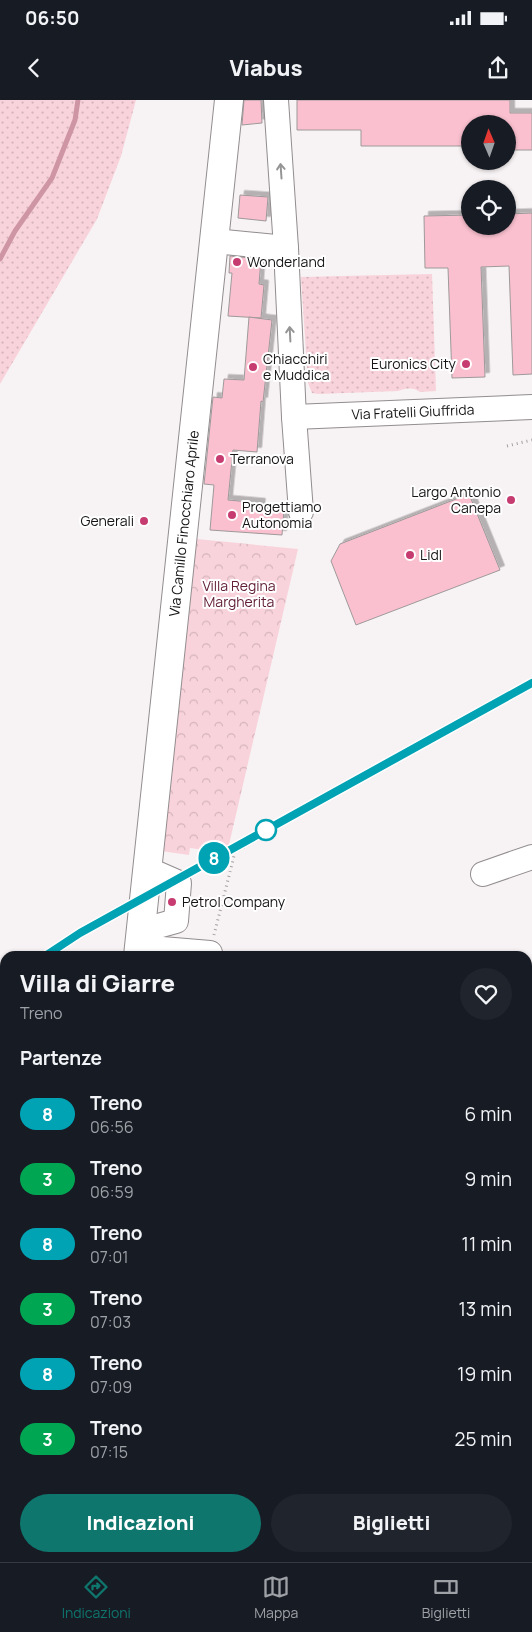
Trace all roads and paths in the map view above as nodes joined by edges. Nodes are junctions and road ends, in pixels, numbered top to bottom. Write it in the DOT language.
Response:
graph roads {
  1 [pos="229,100"];
  2 [pos="276,100"];
  3 [pos="214,241"];
  4 [pos="286,248"];
  5 [pos="532,407"];
  6 [pos="294,417"];
  7 [pos="532,440"];
  8 [pos="507,446"];
  9 [pos="301,512"];
  10 [pos="265,835"];
  11 [pos="532,857"];
  12 [pos="483,874"];
  13 [pos="139,945"];
  14 [pos="186,951"];
  15 [pos="211,951"];
  1 -- 3 [label="main road, Via Camillo Finocchiaro Aprile"];
  4 -- 2 [label="street, one-way"];
  3 -- 4 [label="street"];
  3 -- 13 [label="main road, Via Camillo Finocchiaro Aprile"];
  6 -- 4 [label="street, one-way"];
  5 -- 6 [label="street, Via Fratelli Giuffrida"];
  6 -- 9 [label="street"];
  7 -- 8 [label="path"];
  10 -- 15 [label="path"];
  11 -- 12 [label="street"];
  13 -- 14 [label="street"];
}
